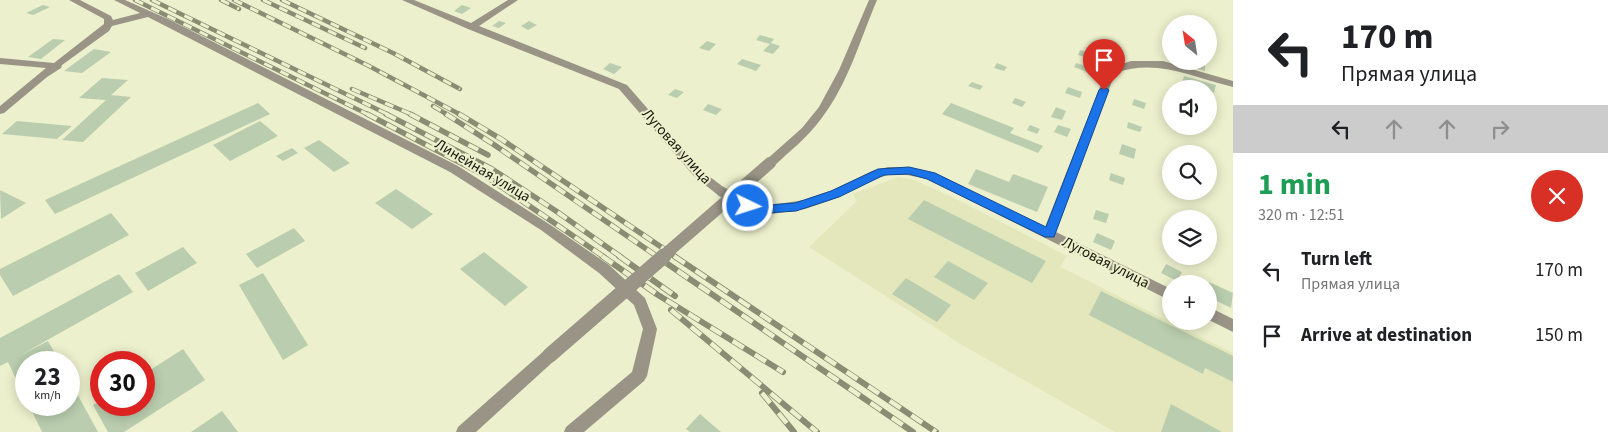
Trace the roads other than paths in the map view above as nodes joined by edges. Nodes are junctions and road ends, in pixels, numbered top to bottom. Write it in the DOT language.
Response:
graph roads {
  1 [pos="73,0"];
  2 [pos="406,0"];
  3 [pos="514,0"];
  4 [pos="873,0"];
  5 [pos="122,2"];
  6 [pos="149,14"];
  7 [pos="109,24"];
  8 [pos="471,27"];
  9 [pos="0,61"];
  10 [pos="58,66"];
  11 [pos="1233,84"];
  12 [pos="0,111"];
  13 [pos="1050,234"];
  14 [pos="1162,290"];
  15 [pos="1217,318"];
  16 [pos="1233,326"];
  17 [pos="464,432"];
  18 [pos="572,432"];
  1 -- 7 [label="street"];
  2 -- 8 [label="street, Луговая улица"];
  3 -- 8 [label="street"];
  4 -- 17 [label="street, bridge"];
  5 -- 6 [label="street, Линейная улица"];
  5 -- 7 [label="street"];
  6 -- 7 [label="street"];
  6 -- 18 [label="street, Линейная улица"];
  7 -- 10 [label="street"];
  8 -- 13 [label="street, Луговая улица"];
  9 -- 10 [label="street"];
  10 -- 12 [label="street"];
  11 -- 13 [label="street"];
  13 -- 14 [label="street, Луговая улица"];
  15 -- 16 [label="street"];
}
